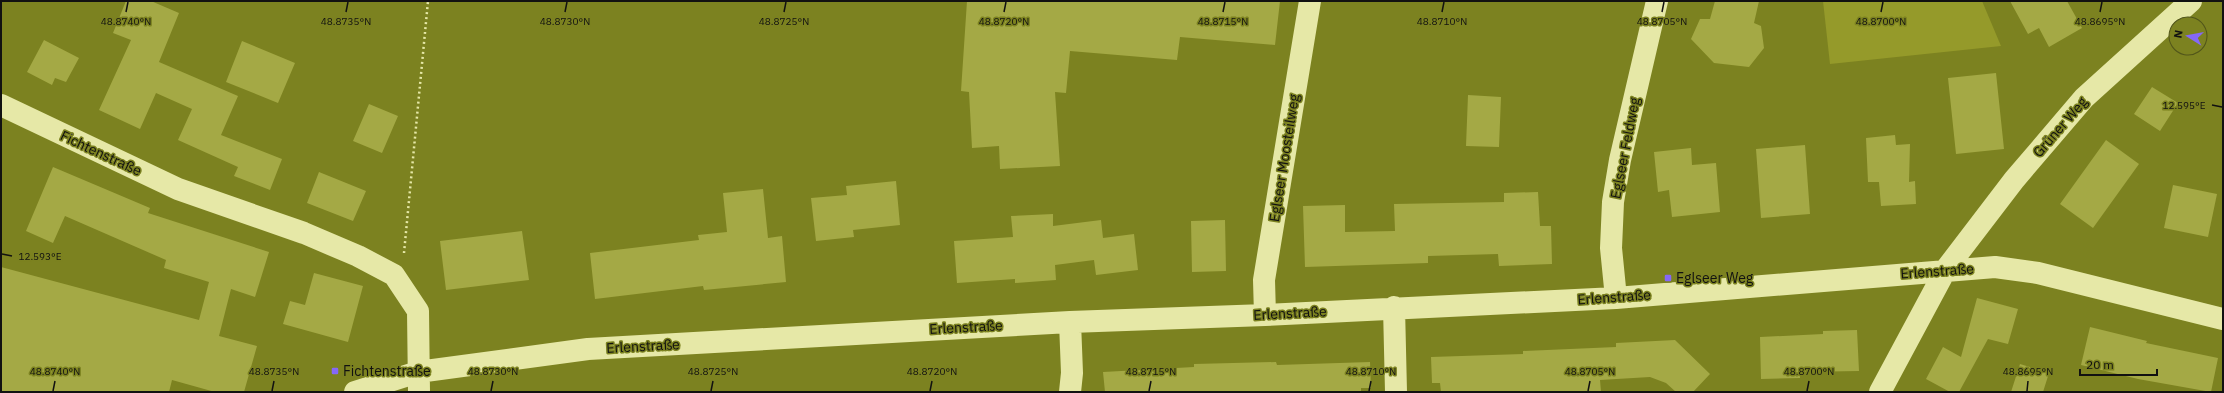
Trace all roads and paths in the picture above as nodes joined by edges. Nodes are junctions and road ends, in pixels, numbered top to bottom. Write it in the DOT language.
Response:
graph roads {
  1 [pos="428,1"];
  2 [pos="1310,1"];
  3 [pos="1657,1"];
  4 [pos="2191,1"];
  5 [pos="1,105"];
  6 [pos="1946,270"];
  7 [pos="394,275"];
  8 [pos="1616,298"];
  9 [pos="1394,308"];
  10 [pos="1265,315"];
  11 [pos="2223,319"];
  12 [pos="1070,322"];
  13 [pos="418,382"];
  14 [pos="355,392"];
  15 [pos="1070,392"];
  16 [pos="1396,392"];
  17 [pos="1880,392"];
  1 -- 7 [label="path"];
  2 -- 10 [label="street, Eglseer Moosteilweg"];
  3 -- 8 [label="street, Eglseer Feldweg"];
  4 -- 6 [label="street, Grüner Weg"];
  5 -- 7 [label="street, Fichtenstraße"];
  6 -- 8 [label="street, Erlenstraße"];
  6 -- 11 [label="street, Erlenstraße"];
  6 -- 17 [label="street"];
  7 -- 13 [label="street, Fichtenstraße"];
  8 -- 9 [label="street, Erlenstraße"];
  9 -- 10 [label="street, Erlenstraße"];
  9 -- 16 [label="street"];
  10 -- 12 [label="street, Erlenstraße"];
  12 -- 13 [label="street, Erlenstraße"];
  12 -- 15 [label="street"];
  13 -- 14 [label="street, Erlenstraße"];
}
